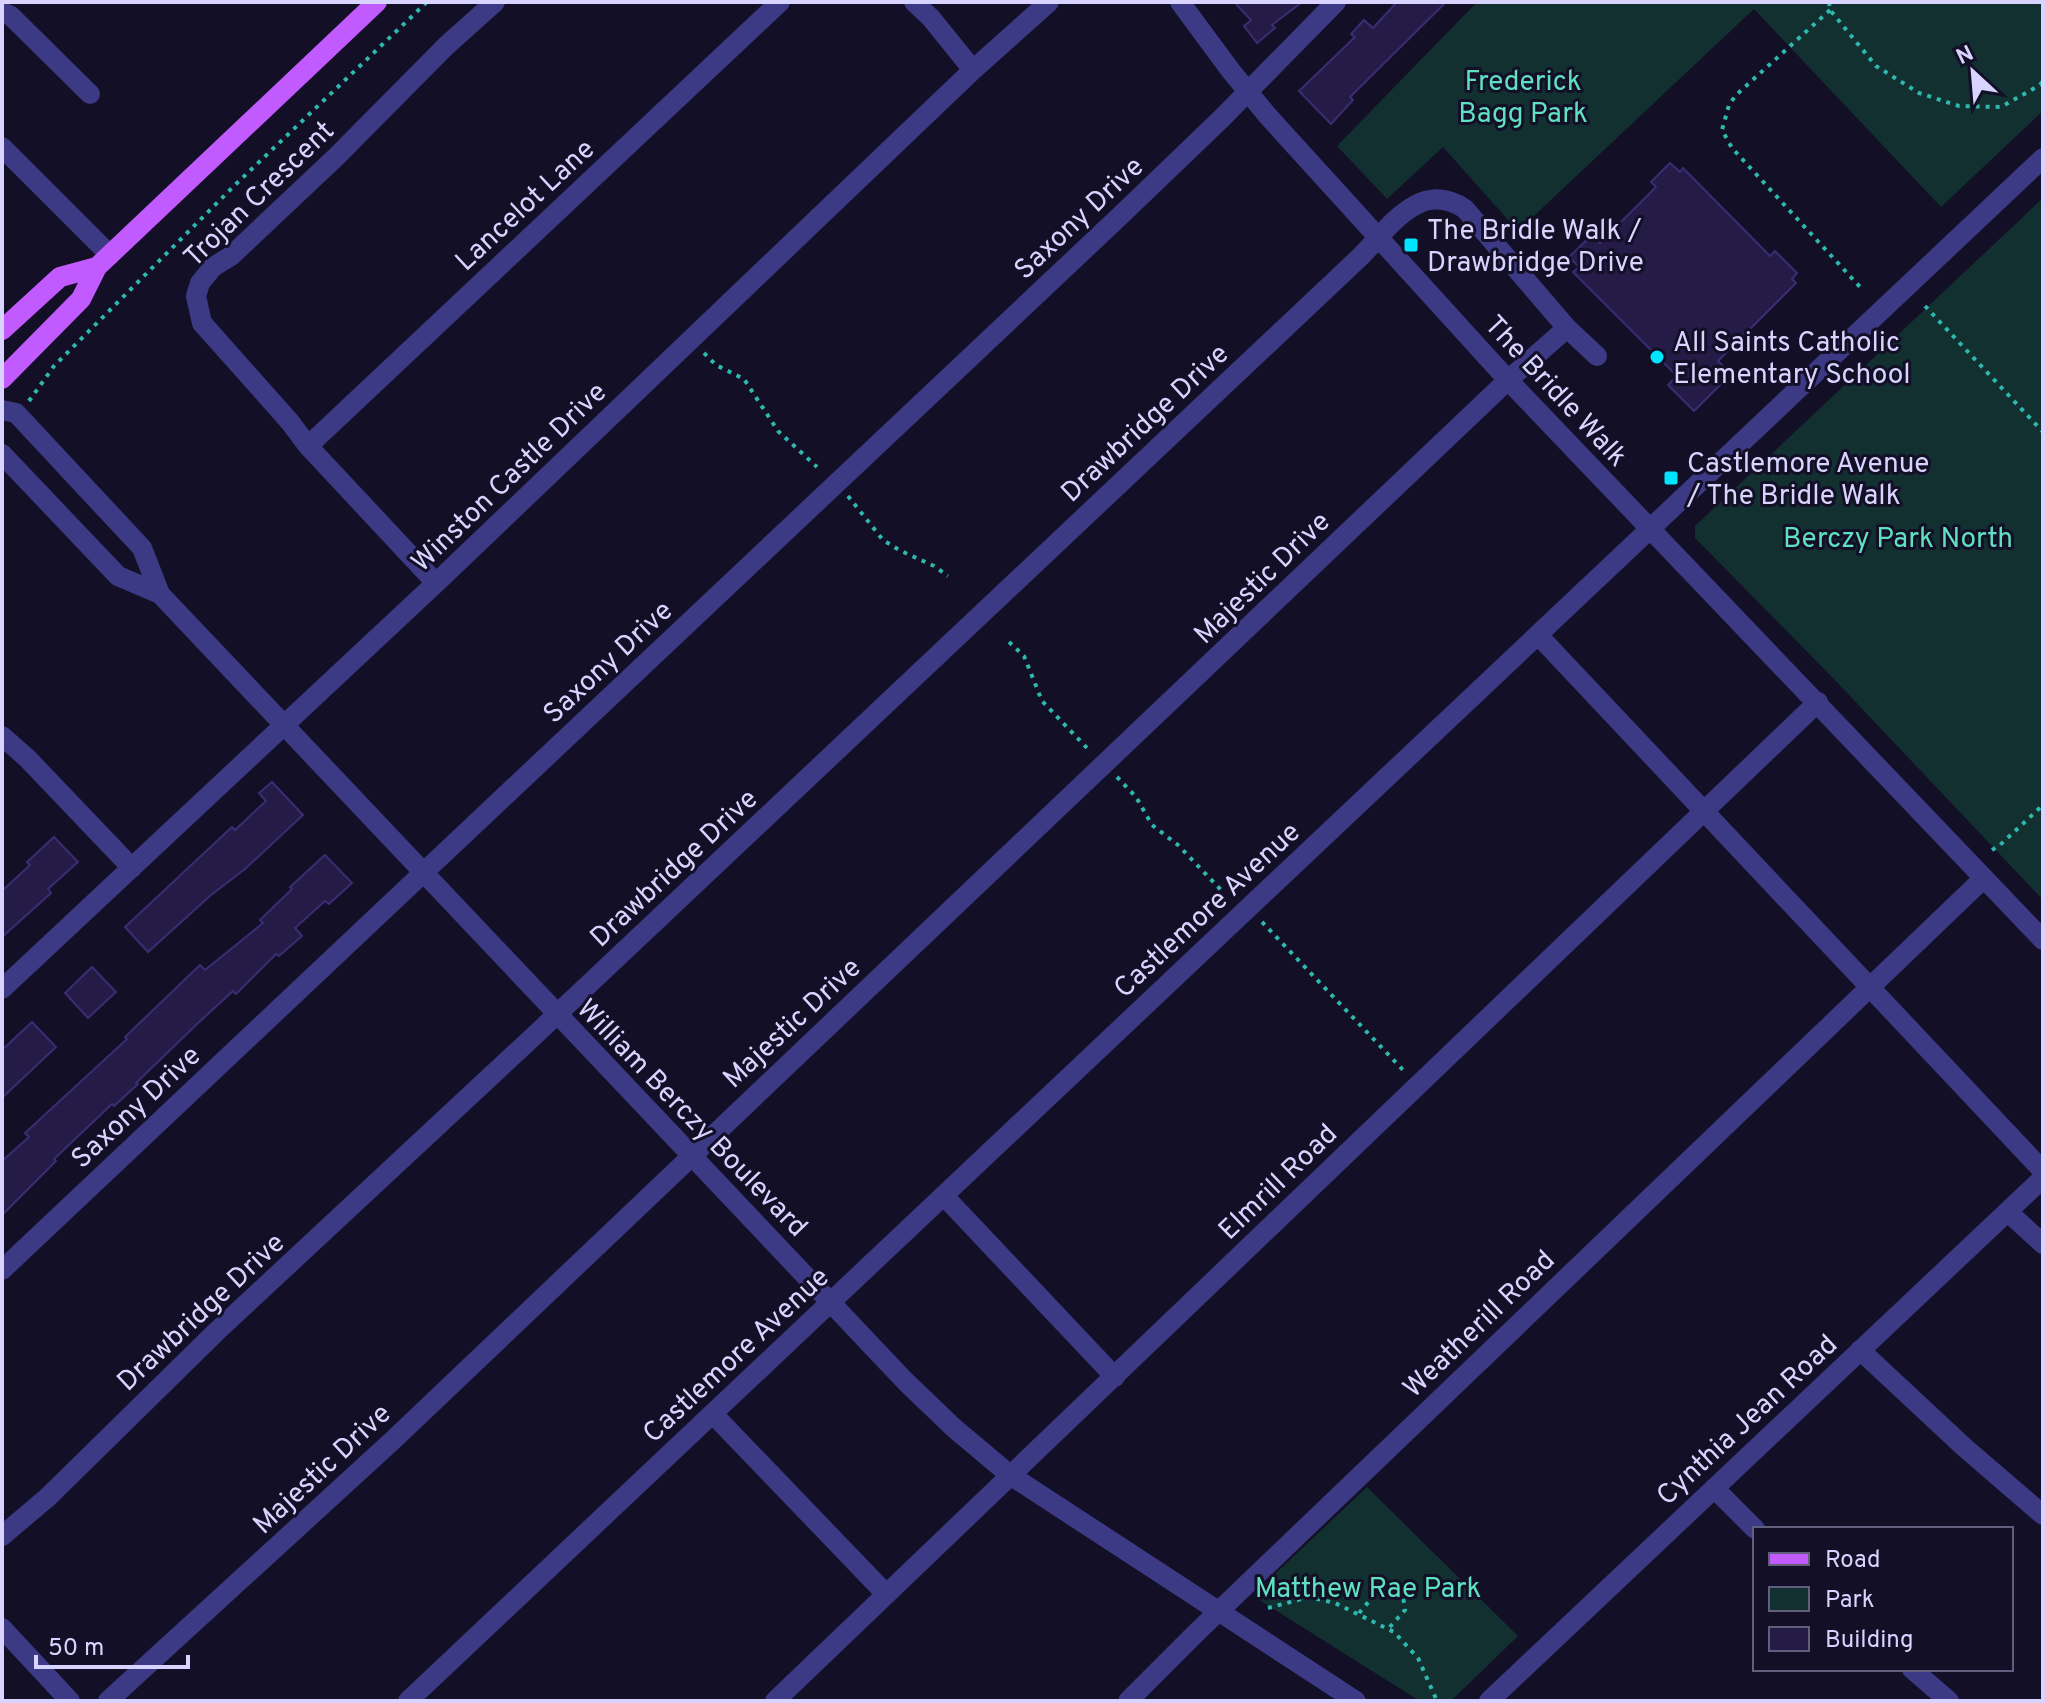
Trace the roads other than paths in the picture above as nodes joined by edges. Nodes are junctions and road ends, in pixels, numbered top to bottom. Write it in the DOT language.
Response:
graph roads {
  1 [pos="377,2"];
  2 [pos="495,2"];
  3 [pos="780,2"];
  4 [pos="914,2"];
  5 [pos="1049,2"];
  6 [pos="1180,2"];
  7 [pos="1336,2"];
  8 [pos="2,12"];
  9 [pos="973,70"];
  10 [pos="1248,92"];
  11 [pos="90,94"];
  12 [pos="5,158"];
  13 [pos="2043,158"];
  14 [pos="1380,238"];
  15 [pos="103,261"];
  16 [pos="1567,328"];
  17 [pos="2,330"];
  18 [pos="1597,356"];
  19 [pos="2,379"];
  20 [pos="1508,380"];
  21 [pos="2,410"];
  22 [pos="308,446"];
  23 [pos="2,454"];
  24 [pos="1650,529"];
  25 [pos="436,583"];
  26 [pos="160,594"];
  27 [pos="1538,635"];
  28 [pos="1818,702"];
  29 [pos="284,724"];
  30 [pos="2,736"];
  31 [pos="1703,813"];
  32 [pos="132,868"];
  33 [pos="423,873"];
  34 [pos="1984,878"];
  35 [pos="2043,940"];
  36 [pos="1869,988"];
  37 [pos="2,989"];
  38 [pos="557,1015"];
  39 [pos="692,1154"];
  40 [pos="2043,1171"];
  41 [pos="2043,1178"];
  42 [pos="944,1196"];
  43 [pos="2008,1212"];
  44 [pos="2043,1244"];
  45 [pos="2,1270"];
  46 [pos="832,1302"];
  47 [pos="1860,1350"];
  48 [pos="1115,1377"];
  49 [pos="713,1414"];
  50 [pos="1010,1475"];
  51 [pos="1714,1488"];
  52 [pos="2043,1515"];
  53 [pos="1753,1527"];
  54 [pos="2,1536"];
  55 [pos="886,1594"];
  56 [pos="1218,1612"];
  57 [pos="2,1628"];
  58 [pos="1914,1671"];
  59 [pos="70,1701"];
  60 [pos="108,1701"];
  61 [pos="408,1701"];
  62 [pos="775,1701"];
  63 [pos="1128,1701"];
  64 [pos="1356,1701"];
  65 [pos="1489,1701"];
  66 [pos="1949,1701"];
  1 -- 15 [label="main road"];
  2 -- 22 [label="street, Trojan Crescent"];
  3 -- 22 [label="street, Lancelot Lane"];
  4 -- 9 [label="street"];
  5 -- 9 [label="street, Winston Castle Drive"];
  6 -- 10 [label="street, The Bridle Walk"];
  7 -- 10 [label="street, Saxony Drive"];
  8 -- 11 [label="street"];
  9 -- 25 [label="street, Winston Castle Drive"];
  10 -- 14 [label="street, The Bridle Walk"];
  10 -- 33 [label="street, Saxony Drive"];
  12 -- 15 [label="street"];
  13 -- 24 [label="street, Castlemore Avenue"];
  14 -- 16 [label="street, Drawbridge Drive"];
  14 -- 20 [label="street, The Bridle Walk"];
  14 -- 38 [label="street, Drawbridge Drive"];
  15 -- 17 [label="main road"];
  15 -- 19 [label="main road"];
  16 -- 18 [label="street, Drawbridge Drive"];
  16 -- 20 [label="street, Majestic Drive"];
  20 -- 24 [label="street, The Bridle Walk"];
  20 -- 39 [label="street, Majestic Drive"];
  21 -- 26 [label="street, William Berczy Boulevard"];
  22 -- 25 [label="street, Trojan Crescent"];
  23 -- 26 [label="street, William Berczy Boulevard"];
  24 -- 27 [label="street, Castlemore Avenue"];
  24 -- 28 [label="street, The Bridle Walk"];
  25 -- 29 [label="street, Winston Castle Drive"];
  26 -- 29 [label="street, William Berczy Boulevard"];
  27 -- 31 [label="street"];
  27 -- 42 [label="street, Castlemore Avenue"];
  28 -- 31 [label="street, Elmrill Road"];
  28 -- 34 [label="street, The Bridle Walk"];
  29 -- 32 [label="street, Winston Castle Drive"];
  29 -- 33 [label="street, William Berczy Boulevard"];
  30 -- 32 [label="street"];
  31 -- 36 [label="street"];
  31 -- 48 [label="street, Elmrill Road"];
  32 -- 37 [label="street, Winston Castle Drive"];
  33 -- 38 [label="street, William Berczy Boulevard"];
  33 -- 45 [label="street, Saxony Drive"];
  34 -- 35 [label="street, The Bridle Walk"];
  34 -- 36 [label="street"];
  36 -- 40 [label="street"];
  36 -- 56 [label="street, Weatherill Road"];
  38 -- 39 [label="street, William Berczy Boulevard"];
  38 -- 54 [label="street, Drawbridge Drive"];
  39 -- 46 [label="street, William Berczy Boulevard"];
  39 -- 60 [label="street, Majestic Drive"];
  41 -- 43 [label="street, Cynthia Jean Road"];
  42 -- 46 [label="street, Castlemore Avenue"];
  42 -- 48 [label="street"];
  43 -- 44 [label="street"];
  43 -- 47 [label="street, Cynthia Jean Road"];
  46 -- 49 [label="street, Castlemore Avenue"];
  46 -- 50 [label="street, William Berczy Boulevard"];
  47 -- 51 [label="street, Cynthia Jean Road"];
  47 -- 52 [label="street"];
  48 -- 50 [label="street, Elmrill Road"];
  49 -- 55 [label="street"];
  49 -- 61 [label="street, Castlemore Avenue"];
  50 -- 55 [label="street, Elmrill Road"];
  50 -- 56 [label="street, William Berczy Boulevard"];
  51 -- 53 [label="street"];
  51 -- 65 [label="street, Cynthia Jean Road"];
  55 -- 62 [label="street, Elmrill Road"];
  56 -- 63 [label="street, Weatherill Road"];
  56 -- 64 [label="street, William Berczy Boulevard"];
  57 -- 59 [label="street"];
  58 -- 66 [label="street"];
}
